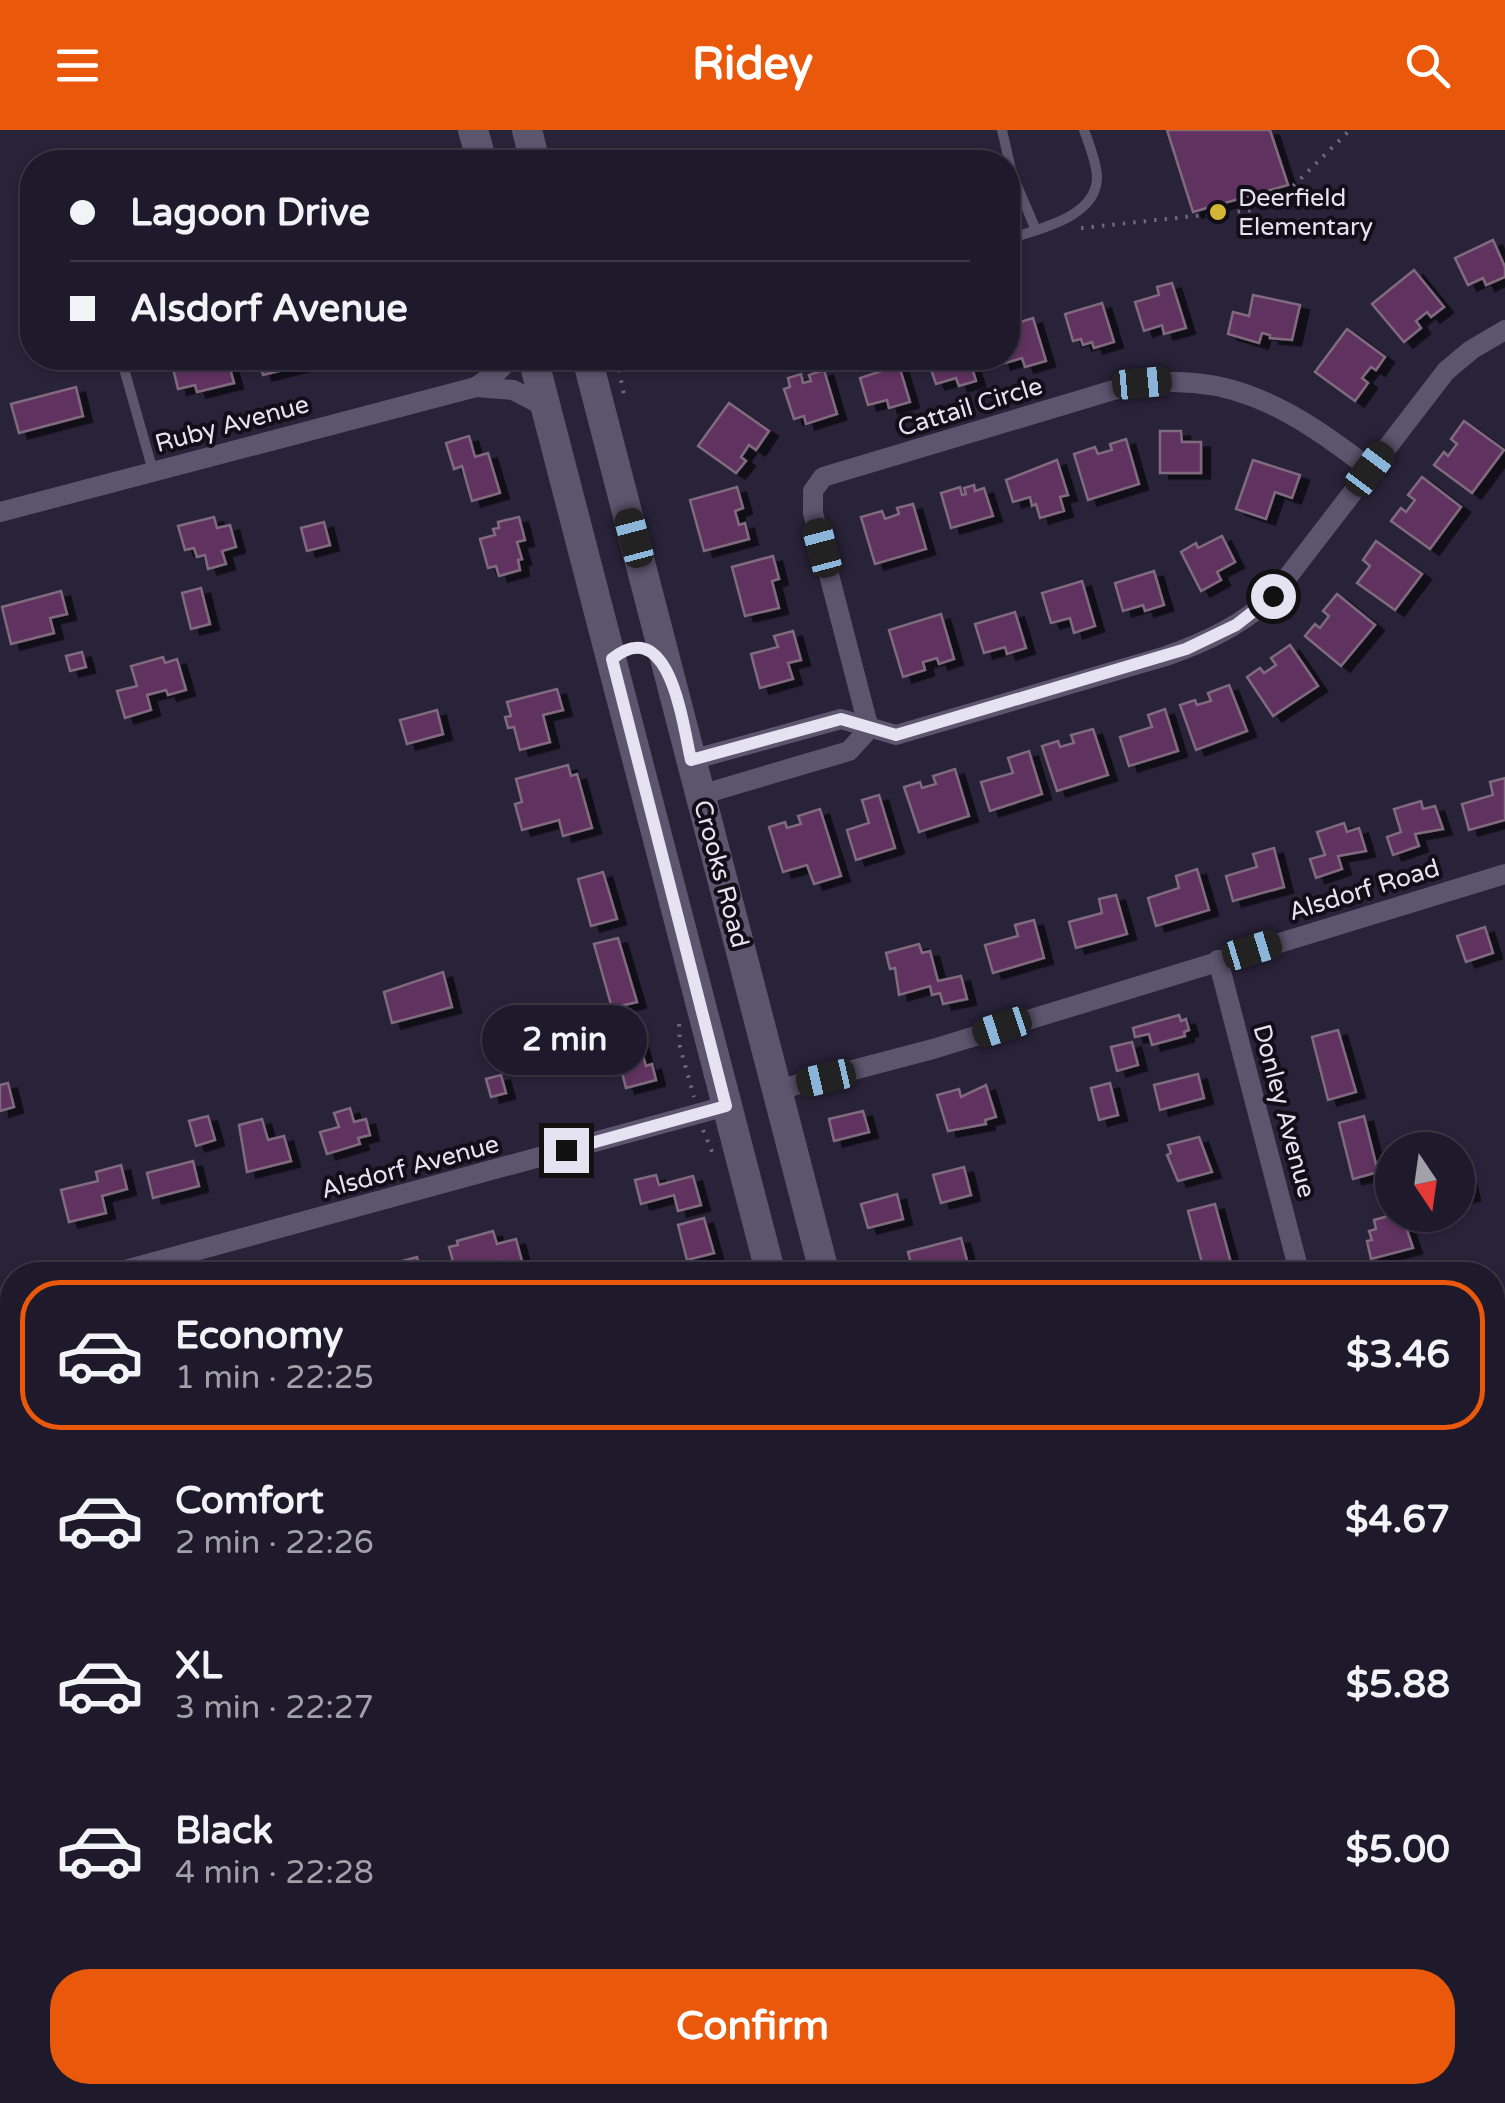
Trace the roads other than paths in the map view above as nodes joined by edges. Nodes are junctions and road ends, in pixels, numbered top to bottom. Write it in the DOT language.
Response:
graph roads {
  1 [pos="1084,130"];
  2 [pos="1020,198"];
  3 [pos="1036,230"];
  4 [pos="1020,235"];
  5 [pos="1505,330"];
  6 [pos="124,370"];
  7 [pos="499,370"];
  8 [pos="536,370"];
  9 [pos="599,370"];
  10 [pos="476,387"];
  11 [pos="546,407"];
  12 [pos="1370,469"];
  13 [pos="153,470"];
  14 [pos="0,512"];
  15 [pos="612,659"];
  16 [pos="671,676"];
  17 [pos="869,729"];
  18 [pos="691,760"];
  19 [pos="700,796"];
  20 [pos="1505,874"];
  21 [pos="1218,960"];
  22 [pos="777,1090"];
  23 [pos="726,1106"];
  24 [pos="156,1262"];
  25 [pos="767,1262"];
  26 [pos="822,1262"];
  27 [pos="1297,1262"];
  1 -- 3 [label="lane"];
  2 -- 3 [label="lane"];
  3 -- 4 [label="lane"];
  5 -- 12 [label="street"];
  6 -- 13 [label="lane"];
  7 -- 10 [label="street, Ruby Avenue"];
  8 -- 11 [label="main road, Crooks Road"];
  9 -- 16 [label="main road, Crooks Road"];
  10 -- 11 [label="street, Ruby Avenue"];
  10 -- 13 [label="street, Ruby Avenue"];
  11 -- 15 [label="main road, Crooks Road"];
  12 -- 17 [label="street"];
  12 -- 17 [label="street, Cattail Circle"];
  13 -- 14 [label="street, Ruby Avenue"];
  15 -- 16 [label="main road"];
  15 -- 23 [label="main road, Crooks Road"];
  16 -- 18 [label="main road, Crooks Road"];
  17 -- 18 [label="street"];
  17 -- 19 [label="street"];
  18 -- 19 [label="main road, Crooks Road"];
  19 -- 22 [label="main road, Crooks Road"];
  20 -- 21 [label="street, Alsdorf Road"];
  21 -- 22 [label="street, Alsdorf Road"];
  21 -- 27 [label="street, Donley Avenue"];
  22 -- 26 [label="main road, Crooks Road"];
  23 -- 24 [label="street, Alsdorf Avenue"];
  23 -- 25 [label="main road, Crooks Road"];
}
